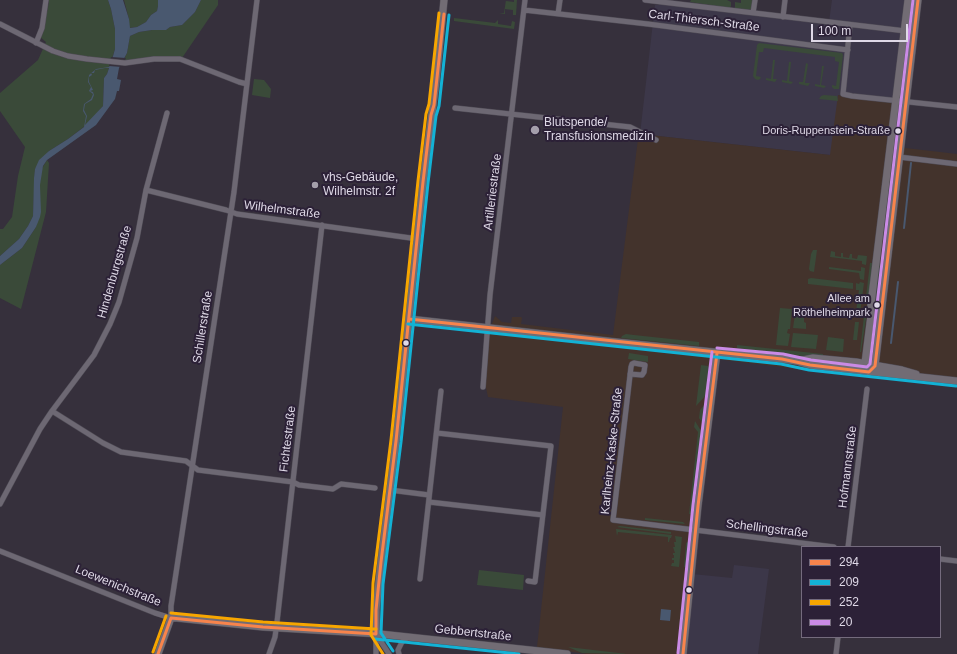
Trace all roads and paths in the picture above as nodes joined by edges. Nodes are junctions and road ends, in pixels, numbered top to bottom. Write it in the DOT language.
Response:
graph roads {
  1 [pos="46,0"];
  2 [pos="257,0"];
  3 [pos="444,0"];
  4 [pos="525,0"];
  5 [pos="560,0"];
  6 [pos="645,0"];
  7 [pos="755,0"];
  8 [pos="785,0"];
  9 [pos="908,0"];
  10 [pos="918,0"];
  11 [pos="656,1"];
  12 [pos="524,10"];
  13 [pos="753,13"];
  14 [pos="558,14"];
  15 [pos="783,17"];
  16 [pos="0,24"];
  17 [pos="850,25"];
  18 [pos="904,31"];
  19 [pos="914,32"];
  20 [pos="36,43"];
  21 [pos="848,50"];
  22 [pos="247,84"];
  23 [pos="896,101"];
  24 [pos="906,102"];
  25 [pos="957,107"];
  26 [pos="455,108"];
  27 [pos="167,113"];
  28 [pos="512,114"];
  29 [pos="656,140"];
  30 [pos="899,157"];
  31 [pos="957,164"];
  32 [pos="146,190"];
  33 [pos="231,212"];
  34 [pos="322,225"];
  35 [pos="418,239"];
  36 [pos="878,251"];
  37 [pos="888,252"];
  38 [pos="409,319"];
  39 [pos="488,328"];
  40 [pos="717,352"];
  41 [pos="796,361"];
  42 [pos="866,364"];
  43 [pos="875,366"];
  44 [pos="869,372"];
  45 [pos="630,374"];
  46 [pos="919,376"];
  47 [pos="957,381"];
  48 [pos="483,386"];
  49 [pos="867,389"];
  50 [pos="441,391"];
  51 [pos="52,411"];
  52 [pos="437,433"];
  53 [pos="193,467"];
  54 [pos="293,482"];
  55 [pos="375,488"];
  56 [pos="390,490"];
  57 [pos="429,495"];
  58 [pos="429,502"];
  59 [pos="0,504"];
  60 [pos="543,515"];
  61 [pos="696,530"];
  62 [pos="826,546"];
  63 [pos="848,546"];
  64 [pos="0,551"];
  65 [pos="941,559"];
  66 [pos="957,561"];
  67 [pos="420,580"];
  68 [pos="528,581"];
  69 [pos="171,618"];
  70 [pos="276,628"];
  71 [pos="376,634"];
  72 [pos="409,637"];
  73 [pos="838,638"];
  74 [pos="530,652"];
  75 [pos="158,654"];
  76 [pos="269,654"];
  77 [pos="376,654"];
  78 [pos="389,654"];
  79 [pos="399,654"];
  80 [pos="567,654"];
  81 [pos="683,654"];
  82 [pos="836,654"];
  1 -- 20 [label="street"];
  2 -- 22 [label="street, Schillerstraße"];
  3 -- 35 [label="main road"];
  4 -- 12 [label="street, Artilleriestraße"];
  5 -- 14 [label="street"];
  6 -- 11 [label="street"];
  7 -- 13 [label="street"];
  8 -- 15 [label="street"];
  9 -- 18 [label="main road"];
  10 -- 19 [label="main road"];
  11 -- 13 [label="street"];
  12 -- 14 [label="street, Carl-Thiersch-Straße"];
  12 -- 28 [label="street, Artilleriestraße"];
  13 -- 15 [label="street"];
  14 -- 21 [label="street, Carl-Thiersch-Straße"];
  15 -- 17 [label="street"];
  16 -- 20 [label="street"];
  17 -- 18 [label="street"];
  17 -- 21 [label="street"];
  18 -- 19 [label="street"];
  18 -- 23 [label="main road"];
  19 -- 24 [label="main road"];
  20 -- 22 [label="street"];
  21 -- 23 [label="street"];
  22 -- 33 [label="street, Schillerstraße"];
  23 -- 24 [label="street"];
  23 -- 36 [label="main road"];
  24 -- 25 [label="street"];
  24 -- 30 [label="main road"];
  26 -- 28 [label="street"];
  27 -- 32 [label="street, Hindenburgstraße"];
  28 -- 29 [label="street"];
  28 -- 39 [label="street, Artilleriestraße"];
  30 -- 31 [label="street"];
  30 -- 37 [label="main road"];
  32 -- 33 [label="street, Wilhelmstraße"];
  32 -- 51 [label="street, Hindenburgstraße"];
  33 -- 34 [label="street, Wilhelmstraße"];
  33 -- 53 [label="street, Schillerstraße"];
  34 -- 35 [label="street, Wilhelmstraße"];
  34 -- 54 [label="street, Fichtestraße"];
  35 -- 38 [label="main road"];
  36 -- 37 [label="main road"];
  36 -- 42 [label="main road"];
  37 -- 43 [label="main road"];
  38 -- 39 [label="main road"];
  38 -- 56 [label="main road"];
  39 -- 40 [label="main road"];
  39 -- 48 [label="street, Artilleriestraße"];
  40 -- 41 [label="main road"];
  40 -- 61 [label="main road"];
  41 -- 42 [label="main road"];
  41 -- 44 [label="main road"];
  42 -- 43 [label="main road"];
  42 -- 44 [label="main road"];
  43 -- 44 [label="main road"];
  43 -- 46 [label="main road"];
  44 -- 46 [label="main road"];
  45 -- 61 [label="street, Karlheinz-Kaske-Straße"];
  46 -- 47 [label="main road"];
  49 -- 63 [label="street, Hofmannstraße"];
  50 -- 52 [label="street"];
  51 -- 53 [label="street"];
  51 -- 59 [label="street, Hindenburgstraße"];
  52 -- 57 [label="street"];
  52 -- 60 [label="street"];
  53 -- 54 [label="street"];
  53 -- 69 [label="street, Schillerstraße"];
  54 -- 55 [label="street"];
  54 -- 70 [label="street, Fichtestraße"];
  56 -- 57 [label="street"];
  56 -- 71 [label="main road"];
  57 -- 58 [label="street"];
  58 -- 60 [label="street"];
  58 -- 67 [label="street"];
  60 -- 68 [label="street"];
  61 -- 62 [label="street, Schellingstraße"];
  61 -- 81 [label="main road"];
  64 -- 69 [label="street, Loewenichstraße"];
  65 -- 66 [label="street"];
  69 -- 70 [label="main road, Loewenichstraße"];
  69 -- 75 [label="main road, Schillerstraße"];
  70 -- 71 [label="main road, Loewenichstraße"];
  70 -- 76 [label="street, Fichtestraße"];
  71 -- 72 [label="main road, Gebbertstraße"];
  71 -- 77 [label="street"];
  71 -- 78 [label="street"];
  72 -- 74 [label="main road, Gebbertstraße"];
  72 -- 79 [label="street"];
  73 -- 82 [label="street"];
  74 -- 80 [label="main road, Gebbertstraße"];
}
